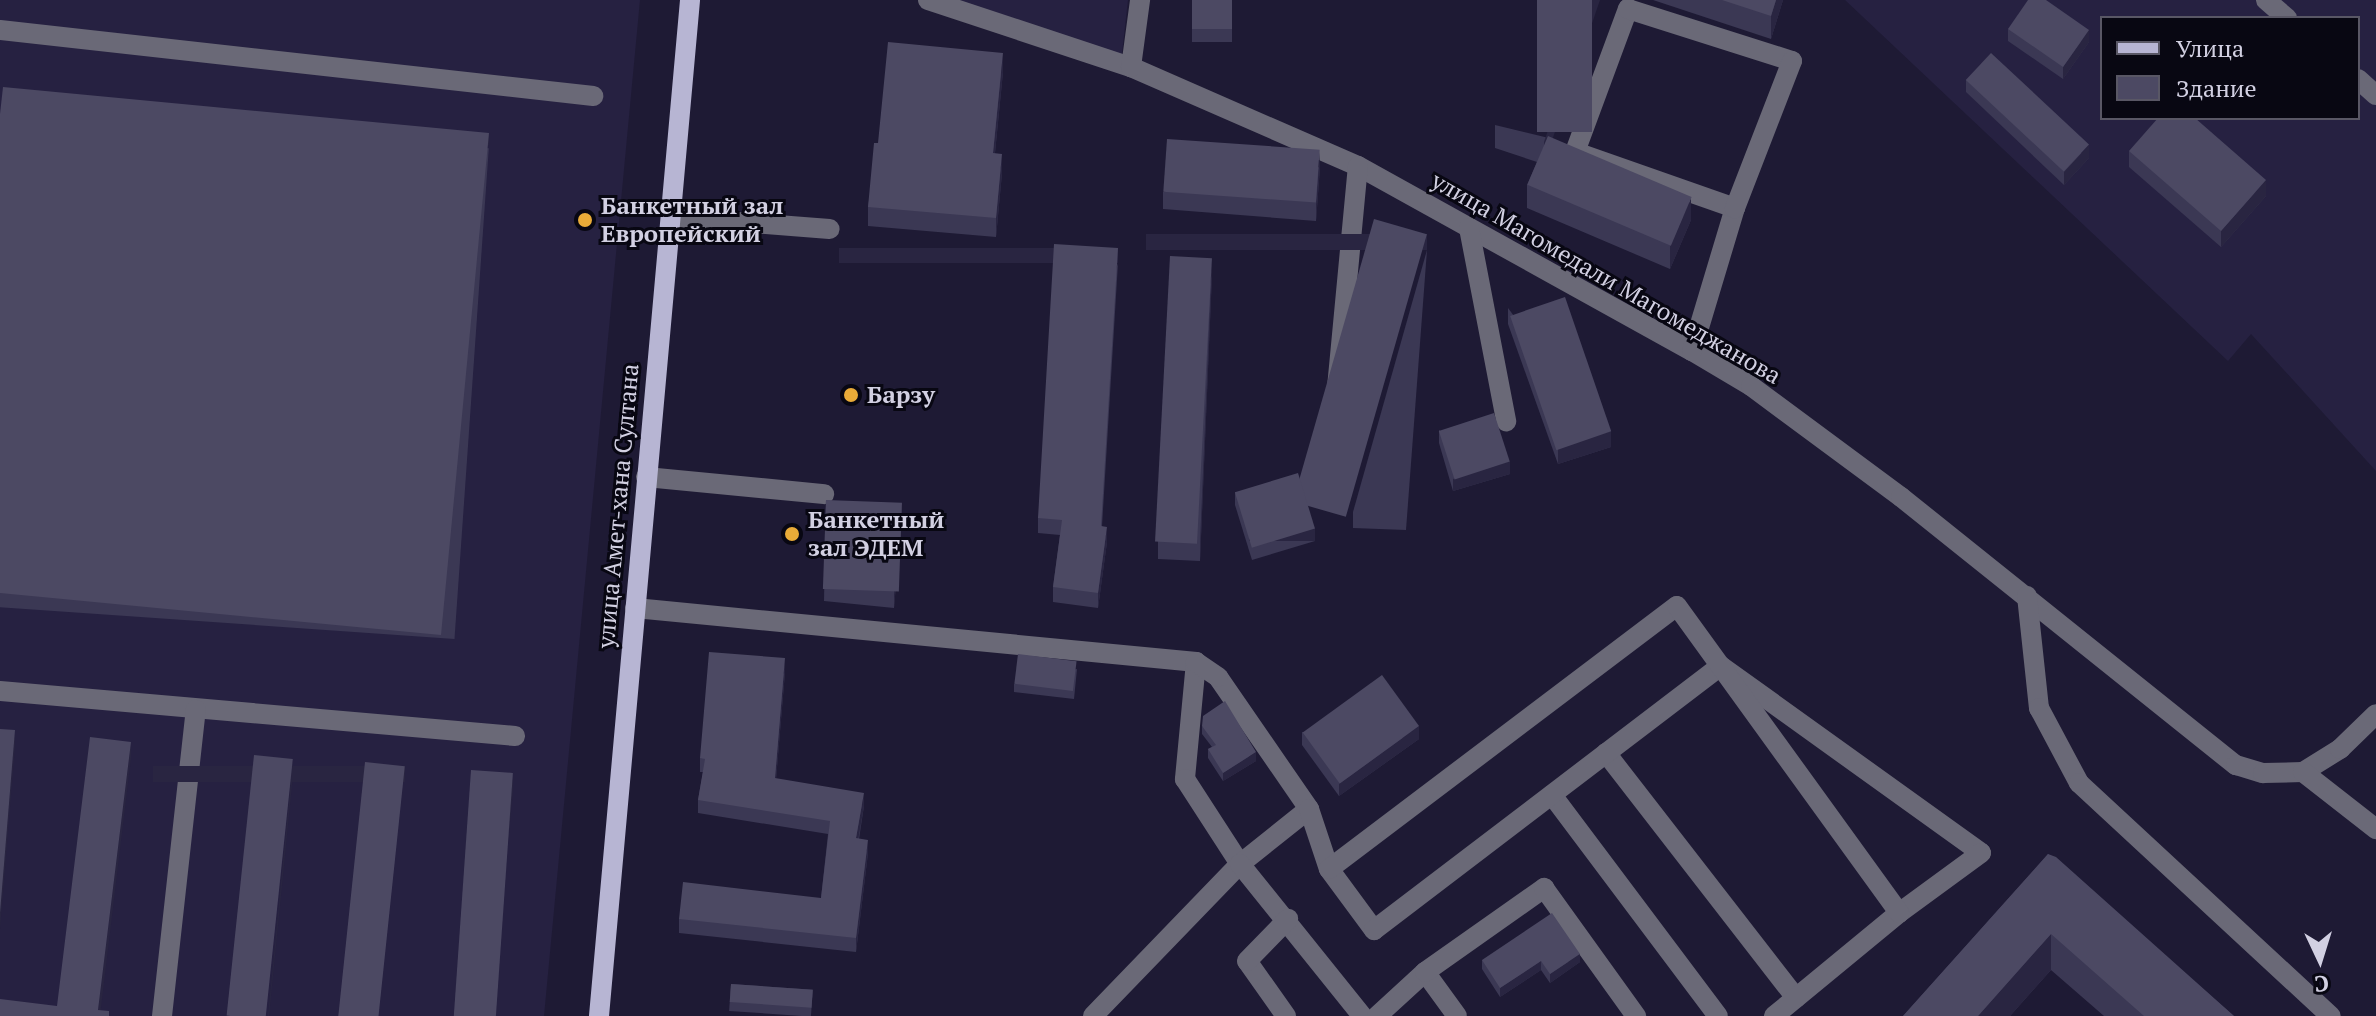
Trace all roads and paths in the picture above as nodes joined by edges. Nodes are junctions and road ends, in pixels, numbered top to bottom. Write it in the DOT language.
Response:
graph roads {
  1 [pos="690,0"];
  2 [pos="928,0"];
  3 [pos="1140,0"];
  4 [pos="2266,0"];
  5 [pos="2285,16"];
  6 [pos="0,30"];
  7 [pos="1131,67"];
  8 [pos="2360,81"];
  9 [pos="2376,95"];
  10 [pos="593,96"];
  11 [pos="1358,166"];
  12 [pos="1735,208"];
  13 [pos="671,217"];
  14 [pos="1469,228"];
  15 [pos="830,229"];
  16 [pos="1692,351"];
  17 [pos="1506,421"];
  18 [pos="1331,451"];
  19 [pos="646,477"];
  20 [pos="824,494"];
  21 [pos="2027,596"];
  22 [pos="635,608"];
  23 [pos="1196,662"];
  24 [pos="1721,666"];
  25 [pos="0,691"];
  26 [pos="196,710"];
  27 [pos="2376,714"];
  28 [pos="515,736"];
  29 [pos="1606,753"];
  30 [pos="2303,772"];
  31 [pos="1552,795"];
  32 [pos="1309,809"];
  33 [pos="2376,829"];
  34 [pos="1240,864"];
  35 [pos="1329,869"];
  36 [pos="1899,913"];
  37 [pos="1288,919"];
  38 [pos="1425,972"];
  39 [pos="1796,998"];
  40 [pos="162,1016"];
  41 [pos="599,1016"];
  42 [pos="1093,1016"];
  43 [pos="1286,1016"];
  44 [pos="1362,1016"];
  45 [pos="1377,1016"];
  46 [pos="1457,1016"];
  47 [pos="1636,1016"];
  48 [pos="1718,1016"];
  49 [pos="1774,1016"];
  50 [pos="2331,1016"];
  1 -- 13 [label="main road, улица Амет-хана Султана"];
  2 -- 7 [label="street, улица Магомедали Магомеджановa"];
  3 -- 7 [label="street"];
  4 -- 5 [label="street"];
  6 -- 10 [label="street"];
  7 -- 11 [label="street, улица Магомедали Магомеджановa"];
  8 -- 9 [label="street"];
  11 -- 14 [label="street, улица Магомедали Магомеджановa"];
  11 -- 18 [label="street"];
  12 -- 12 [label="street"];
  12 -- 16 [label="street"];
  13 -- 15 [label="street"];
  13 -- 19 [label="main road, улица Амет-хана Султана"];
  14 -- 16 [label="street, улица Магомедали Магомеджановa"];
  14 -- 17 [label="street"];
  16 -- 21 [label="street, улица Магомедали Магомеджановa"];
  19 -- 20 [label="street"];
  19 -- 22 [label="main road, улица Амет-хана Султана"];
  21 -- 30 [label="street, улица Магомедали Магомеджановa"];
  21 -- 50 [label="street"];
  22 -- 23 [label="street"];
  22 -- 41 [label="main road, улица Амет-хана Султана"];
  23 -- 32 [label="street"];
  23 -- 34 [label="street"];
  24 -- 29 [label="street"];
  24 -- 35 [label="street"];
  24 -- 36 [label="street"];
  24 -- 36 [label="street"];
  25 -- 26 [label="street"];
  26 -- 28 [label="street"];
  26 -- 40 [label="street"];
  27 -- 30 [label="street"];
  29 -- 31 [label="street"];
  29 -- 39 [label="street"];
  30 -- 33 [label="street"];
  31 -- 35 [label="street"];
  31 -- 48 [label="street"];
  32 -- 34 [label="street"];
  32 -- 35 [label="street"];
  34 -- 37 [label="street"];
  34 -- 42 [label="street"];
  36 -- 39 [label="street"];
  37 -- 43 [label="street"];
  37 -- 44 [label="street"];
  38 -- 45 [label="street"];
  38 -- 46 [label="street"];
  38 -- 47 [label="street"];
  39 -- 49 [label="street"];
}
